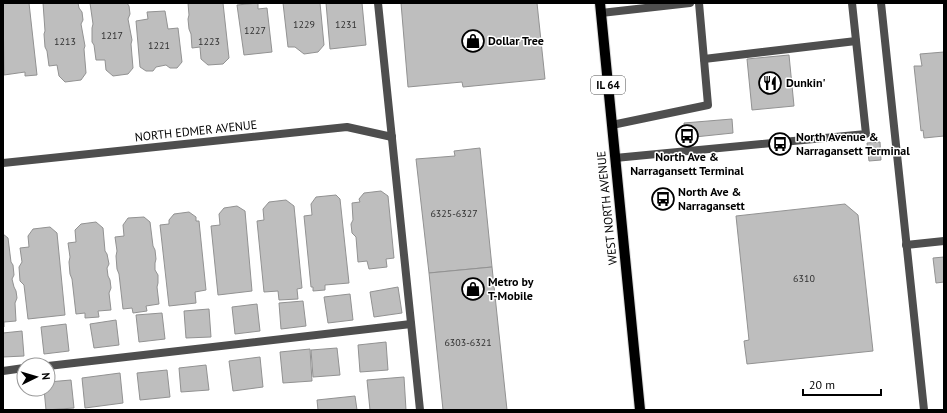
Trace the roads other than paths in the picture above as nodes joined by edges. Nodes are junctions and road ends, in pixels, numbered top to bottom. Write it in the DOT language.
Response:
graph roads {
  1 [pos="378,3"];
  2 [pos="690,3"];
  3 [pos="699,3"];
  4 [pos="852,3"];
  5 [pos="881,3"];
  6 [pos="600,8"];
  7 [pos="856,41"];
  8 [pos="704,59"];
  9 [pos="612,125"];
  10 [pos="392,137"];
  11 [pos="615,158"];
  12 [pos="3,163"];
  13 [pos="944,241"];
  14 [pos="906,245"];
  15 [pos="411,324"];
  16 [pos="56,365"];
  17 [pos="16,369"];
  18 [pos="3,371"];
  19 [pos="420,410"];
  20 [pos="640,410"];
  21 [pos="924,410"];
  1 -- 10 [label="street"];
  2 -- 6 [label="street"];
  3 -- 8 [label="street"];
  4 -- 7 [label="street"];
  5 -- 14 [label="street"];
  6 -- 9 [label="main road, WEST NORTH AVENUE / IL 64"];
  7 -- 8 [label="street"];
  7 -- 11 [label="street"];
  8 -- 9 [label="street"];
  9 -- 11 [label="main road, WEST NORTH AVENUE / IL 64"];
  10 -- 12 [label="street, NORTH EDMER AVENUE"];
  10 -- 15 [label="street"];
  11 -- 20 [label="main road, WEST NORTH AVENUE / IL 64"];
  13 -- 14 [label="street"];
  14 -- 21 [label="street"];
  15 -- 16 [label="street"];
  15 -- 19 [label="street"];
  17 -- 18 [label="street"];
}
